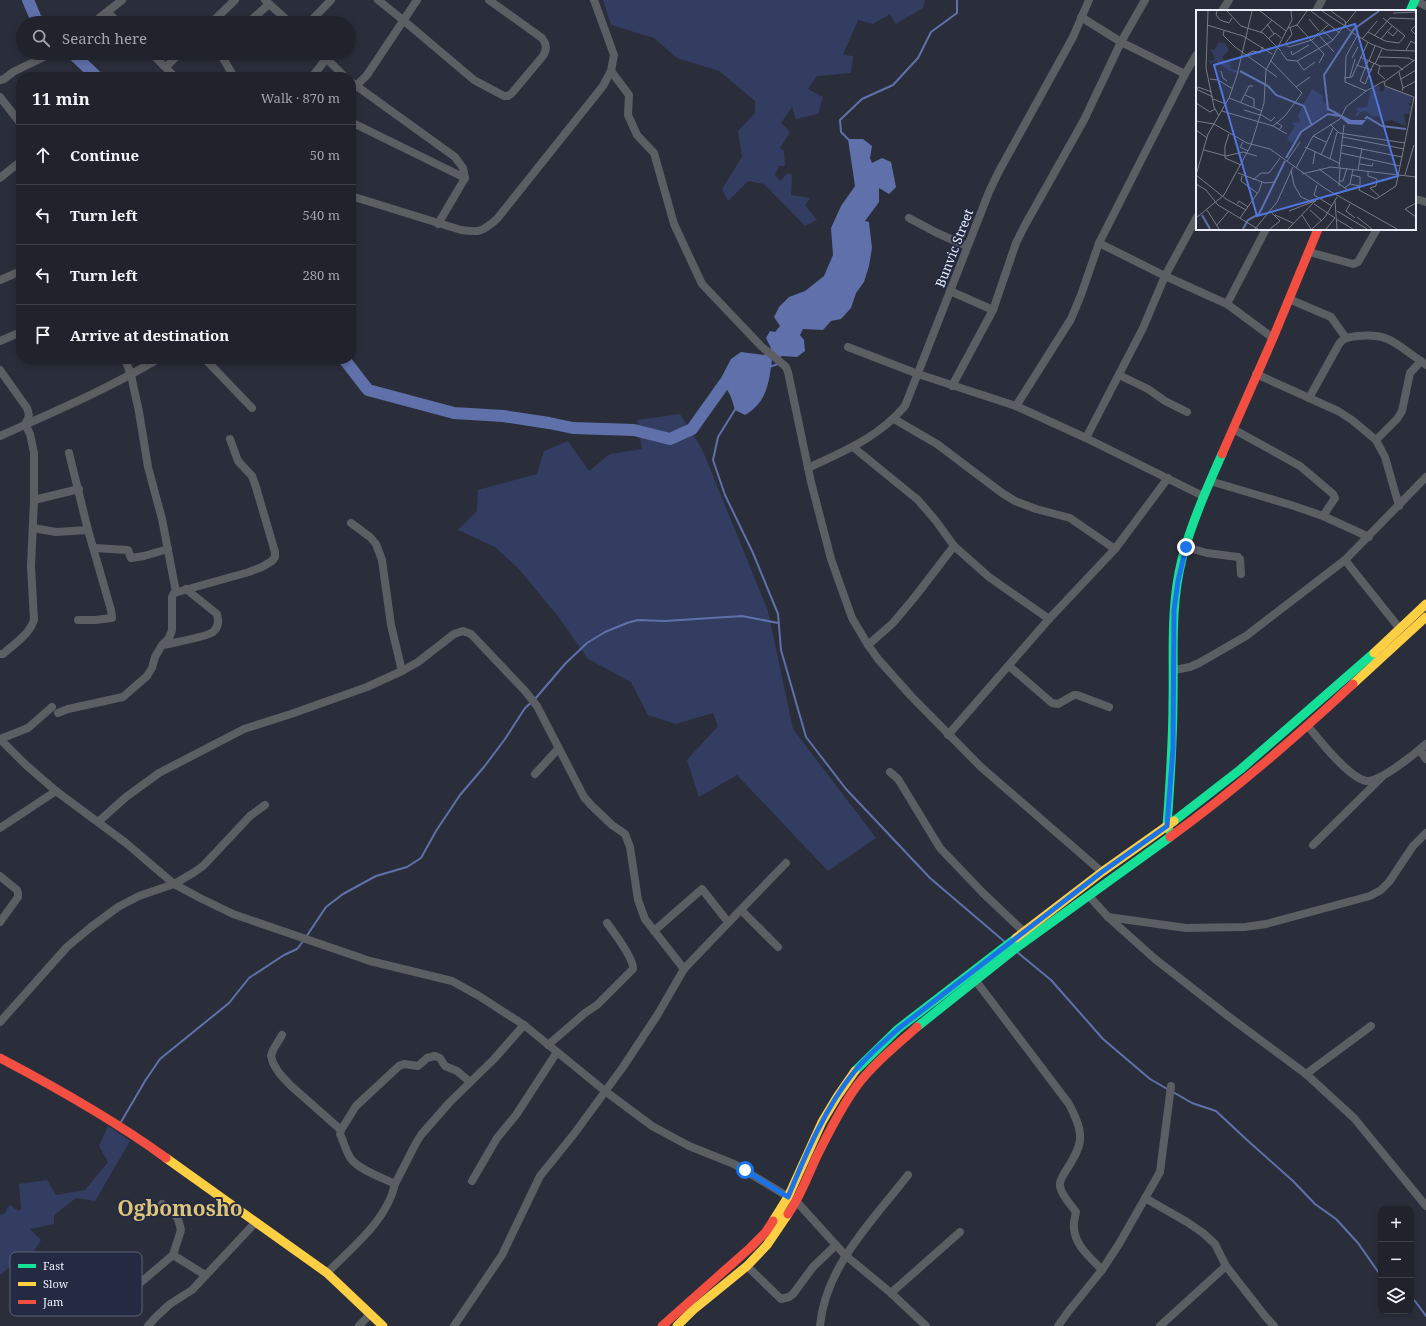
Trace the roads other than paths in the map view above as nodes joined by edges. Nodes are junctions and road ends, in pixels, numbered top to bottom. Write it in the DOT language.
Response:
graph roads {
  1 [pos="122,0"];
  2 [pos="234,0"];
  3 [pos="331,0"];
  4 [pos="378,0"];
  5 [pos="417,0"];
  6 [pos="489,0"];
  7 [pos="594,0"];
  8 [pos="1089,0"];
  9 [pos="1145,0"];
  10 [pos="1229,0"];
  11 [pos="1322,0"];
  12 [pos="1414,0"];
  13 [pos="267,2"];
  14 [pos="1426,6"];
  15 [pos="1223,10"];
  16 [pos="1317,10"];
  17 [pos="1410,10"];
  18 [pos="107,12"];
  19 [pos="102,16"];
  20 [pos="111,16"];
  21 [pos="218,16"];
  22 [pos="254,16"];
  23 [pos="282,16"];
  24 [pos="316,16"];
  25 [pos="1081,17"];
  26 [pos="403,20"];
  27 [pos="1121,42"];
  28 [pos="1196,56"];
  29 [pos="37,60"];
  30 [pos="158,60"];
  31 [pos="173,60"];
  32 [pos="224,60"];
  33 [pos="321,60"];
  34 [pos="327,60"];
  35 [pos="166,67"];
  36 [pos="611,71"];
  37 [pos="170,72"];
  38 [pos="231,72"];
  39 [pos="315,72"];
  40 [pos="340,72"];
  41 [pos="1185,74"];
  42 [pos="0,80"];
  43 [pos="356,83"];
  44 [pos="356,85"];
  45 [pos="0,97"];
  46 [pos="16,118"];
  47 [pos="356,124"];
  48 [pos="16,165"];
  49 [pos="0,178"];
  50 [pos="465,178"];
  51 [pos="356,198"];
  52 [pos="1416,199"];
  53 [pos="1426,202"];
  54 [pos="909,218"];
  55 [pos="1196,219"];
  56 [pos="438,224"];
  57 [pos="1265,230"];
  58 [pos="1318,230"];
  59 [pos="1376,230"];
  60 [pos="1099,243"];
  61 [pos="967,246"];
  62 [pos="1309,252"];
  63 [pos="16,273"];
  64 [pos="1165,276"];
  65 [pos="0,280"];
  66 [pos="950,291"];
  67 [pos="1289,299"];
  68 [pos="1226,304"];
  69 [pos="993,310"];
  70 [pos="16,334"];
  71 [pos="1273,338"];
  72 [pos="1346,338"];
  73 [pos="0,341"];
  74 [pos="848,347"];
  75 [pos="1424,363"];
  76 [pos="127,364"];
  77 [pos="150,364"];
  78 [pos="211,364"];
  79 [pos="0,370"];
  80 [pos="918,374"];
  81 [pos="1256,374"];
  82 [pos="131,375"];
  83 [pos="1119,375"];
  84 [pos="952,386"];
  85 [pos="1309,398"];
  86 [pos="1016,406"];
  87 [pos="252,408"];
  88 [pos="1186,412"];
  89 [pos="894,419"];
  90 [pos="25,424"];
  91 [pos="1233,429"];
  92 [pos="0,436"];
  93 [pos="1086,438"];
  94 [pos="230,439"];
  95 [pos="1376,440"];
  96 [pos="853,446"];
  97 [pos="70,453"];
  98 [pos="808,468"];
  99 [pos="1426,477"];
  100 [pos="1168,478"];
  101 [pos="1210,481"];
  102 [pos="79,489"];
  103 [pos="1203,496"];
  104 [pos="34,500"];
  105 [pos="1399,500"];
  106 [pos="1324,516"];
  107 [pos="350,523"];
  108 [pos="33,528"];
  109 [pos="88,530"];
  110 [pos="1369,537"];
  111 [pos="954,546"];
  112 [pos="1186,547"];
  113 [pos="94,548"];
  114 [pos="168,549"];
  115 [pos="1115,550"];
  116 [pos="1345,560"];
  117 [pos="1242,574"];
  118 [pos="186,589"];
  119 [pos="176,592"];
  120 [pos="1426,604"];
  121 [pos="1426,617"];
  122 [pos="1049,619"];
  123 [pos="78,620"];
  124 [pos="1400,629"];
  125 [pos="162,645"];
  126 [pos="868,645"];
  127 [pos="0,654"];
  128 [pos="1008,666"];
  129 [pos="1174,670"];
  130 [pos="402,672"];
  131 [pos="1109,707"];
  132 [pos="1308,726"];
  133 [pos="948,735"];
  134 [pos="0,739"];
  135 [pos="1426,744"];
  136 [pos="558,749"];
  137 [pos="1420,750"];
  138 [pos="1426,759"];
  139 [pos="890,772"];
  140 [pos="535,774"];
  141 [pos="1384,776"];
  142 [pos="56,791"];
  143 [pos="265,805"];
  144 [pos="98,822"];
  145 [pos="1167,826"];
  146 [pos="0,828"];
  147 [pos="1426,833"];
  148 [pos="1172,836"];
  149 [pos="1313,845"];
  150 [pos="786,863"];
  151 [pos="1102,872"];
  152 [pos="0,876"];
  153 [pos="174,884"];
  154 [pos="1089,896"];
  155 [pos="741,910"];
  156 [pos="1108,917"];
  157 [pos="0,922"];
  158 [pos="728,922"];
  159 [pos="607,923"];
  160 [pos="654,931"];
  161 [pos="1024,932"];
  162 [pos="1014,945"];
  163 [pos="778,947"];
  164 [pos="1006,951"];
  165 [pos="684,969"];
  166 [pos="976,981"];
  167 [pos="0,1022"];
  168 [pos="524,1025"];
  169 [pos="1371,1026"];
  170 [pos="282,1035"];
  171 [pos="548,1045"];
  172 [pos="557,1052"];
  173 [pos="0,1058"];
  174 [pos="1306,1074"];
  175 [pos="470,1082"];
  176 [pos="1171,1086"];
  177 [pos="605,1091"];
  178 [pos="341,1130"];
  179 [pos="908,1175"];
  180 [pos="472,1181"];
  181 [pos="395,1184"];
  182 [pos="1423,1196"];
  183 [pos="788,1197"];
  184 [pos="1146,1198"];
  185 [pos="796,1202"];
  186 [pos="162,1204"];
  187 [pos="1426,1206"];
  188 [pos="256,1222"];
  189 [pos="960,1232"];
  190 [pos="836,1245"];
  191 [pos="173,1255"];
  192 [pos="845,1255"];
  193 [pos="747,1266"];
  194 [pos="1226,1266"];
  195 [pos="1102,1270"];
  196 [pos="327,1273"];
  197 [pos="205,1275"];
  198 [pos="142,1281"];
  199 [pos="891,1293"];
  200 [pos="370,1314"];
  201 [pos="148,1326"];
  202 [pos="359,1326"];
  203 [pos="383,1326"];
  204 [pos="454,1326"];
  205 [pos="662,1326"];
  206 [pos="677,1326"];
  207 [pos="820,1326"];
  208 [pos="926,1326"];
  209 [pos="1058,1326"];
  210 [pos="1160,1326"];
  211 [pos="1274,1326"];
  1 -- 18 [label="street"];
  2 -- 21 [label="street"];
  3 -- 24 [label="street"];
  4 -- 26 [label="street"];
  5 -- 26 [label="street"];
  6 -- 26 [label="street"];
  7 -- 36 [label="street"];
  8 -- 25 [label="street, Bunvic Street"];
  9 -- 27 [label="street"];
  10 -- 15 [label="street"];
  11 -- 16 [label="street"];
  12 -- 14 [label="street"];
  12 -- 17 [label="main road"];
  13 -- 22 [label="street"];
  13 -- 23 [label="street"];
  18 -- 19 [label="street"];
  18 -- 20 [label="street"];
  25 -- 27 [label="street"];
  25 -- 61 [label="street, Bunvic Street"];
  26 -- 43 [label="street"];
  27 -- 41 [label="street"];
  27 -- 69 [label="street"];
  28 -- 41 [label="street"];
  29 -- 42 [label="street"];
  30 -- 35 [label="street"];
  31 -- 35 [label="street"];
  32 -- 38 [label="street"];
  33 -- 39 [label="street"];
  34 -- 40 [label="street"];
  35 -- 37 [label="street"];
  36 -- 56 [label="street"];
  36 -- 98 [label="street"];
  41 -- 60 [label="street"];
  44 -- 50 [label="street"];
  45 -- 46 [label="street"];
  47 -- 50 [label="street"];
  48 -- 49 [label="street"];
  50 -- 56 [label="street"];
  51 -- 56 [label="street"];
  52 -- 53 [label="street"];
  54 -- 61 [label="street"];
  55 -- 64 [label="street"];
  57 -- 68 [label="street"];
  58 -- 62 [label="main road"];
  59 -- 62 [label="street"];
  60 -- 64 [label="street"];
  60 -- 86 [label="street"];
  61 -- 66 [label="street, Bunvic Street"];
  62 -- 67 [label="main road"];
  63 -- 65 [label="street"];
  64 -- 68 [label="street"];
  64 -- 83 [label="street"];
  66 -- 69 [label="street"];
  66 -- 80 [label="street, Bunvic Street"];
  67 -- 71 [label="main road"];
  67 -- 72 [label="street"];
  68 -- 71 [label="street"];
  69 -- 84 [label="street"];
  70 -- 73 [label="street"];
  71 -- 81 [label="main road"];
  72 -- 75 [label="street"];
  72 -- 85 [label="street"];
  74 -- 80 [label="street"];
  75 -- 95 [label="street"];
  76 -- 82 [label="street"];
  77 -- 82 [label="street"];
  78 -- 87 [label="street"];
  79 -- 90 [label="street"];
  80 -- 84 [label="street"];
  80 -- 89 [label="street, Bunvic Street"];
  81 -- 85 [label="street"];
  81 -- 91 [label="main road"];
  82 -- 90 [label="street"];
  82 -- 114 [label="street"];
  83 -- 88 [label="street"];
  83 -- 93 [label="street"];
  84 -- 86 [label="street"];
  85 -- 95 [label="street"];
  86 -- 93 [label="street"];
  89 -- 96 [label="street, Bunvic Street"];
  89 -- 115 [label="street"];
  90 -- 92 [label="street"];
  90 -- 104 [label="street"];
  91 -- 101 [label="main road"];
  91 -- 106 [label="street"];
  93 -- 100 [label="street"];
  94 -- 118 [label="street"];
  95 -- 105 [label="street"];
  96 -- 98 [label="street, Bunvic Street"];
  96 -- 111 [label="street"];
  97 -- 102 [label="street"];
  98 -- 126 [label="street"];
  99 -- 105 [label="street"];
  100 -- 103 [label="street"];
  100 -- 115 [label="street"];
  101 -- 103 [label="main road"];
  101 -- 106 [label="street"];
  102 -- 104 [label="street"];
  102 -- 109 [label="street"];
  103 -- 112 [label="main road"];
  104 -- 108 [label="street"];
  105 -- 110 [label="street"];
  106 -- 110 [label="street"];
  107 -- 130 [label="street"];
  108 -- 109 [label="street"];
  108 -- 127 [label="street"];
  109 -- 113 [label="street"];
  110 -- 116 [label="street"];
  111 -- 122 [label="street"];
  111 -- 126 [label="street"];
  112 -- 117 [label="street"];
  112 -- 129 [label="main road"];
  113 -- 114 [label="street"];
  113 -- 123 [label="street"];
  114 -- 119 [label="street"];
  115 -- 122 [label="street"];
  116 -- 124 [label="street"];
  116 -- 129 [label="street"];
  118 -- 119 [label="street"];
  118 -- 125 [label="street"];
  119 -- 125 [label="street"];
  120 -- 124 [label="main road"];
  121 -- 132 [label="main road"];
  122 -- 128 [label="street"];
  124 -- 145 [label="main road"];
  125 -- 134 [label="street"];
  126 -- 133 [label="street"];
  128 -- 131 [label="street"];
  128 -- 133 [label="street"];
  129 -- 145 [label="main road"];
  130 -- 136 [label="street"];
  130 -- 144 [label="street"];
  132 -- 141 [label="street"];
  132 -- 148 [label="main road"];
  133 -- 151 [label="street"];
  134 -- 142 [label="street"];
  135 -- 137 [label="street"];
  136 -- 140 [label="street"];
  136 -- 160 [label="street"];
  137 -- 138 [label="street"];
  137 -- 141 [label="street"];
  139 -- 161 [label="street"];
  141 -- 149 [label="street"];
  142 -- 144 [label="street"];
  142 -- 146 [label="street"];
  143 -- 153 [label="street"];
  144 -- 153 [label="street"];
  145 -- 148 [label="main road"];
  145 -- 151 [label="main road"];
  147 -- 156 [label="street"];
  148 -- 154 [label="main road"];
  150 -- 155 [label="street"];
  151 -- 161 [label="main road"];
  152 -- 157 [label="street"];
  153 -- 167 [label="street"];
  153 -- 168 [label="street"];
  154 -- 156 [label="street"];
  154 -- 162 [label="main road"];
  155 -- 158 [label="street"];
  155 -- 163 [label="street"];
  156 -- 174 [label="street"];
  158 -- 160 [label="street"];
  158 -- 165 [label="street"];
  159 -- 171 [label="street"];
  160 -- 165 [label="street"];
  161 -- 162 [label="main road"];
  162 -- 164 [label="main road"];
  164 -- 166 [label="main road"];
  164 -- 183 [label="main road"];
  165 -- 177 [label="street"];
  166 -- 185 [label="main road"];
  166 -- 195 [label="street"];
  168 -- 171 [label="street"];
  168 -- 175 [label="street"];
  169 -- 174 [label="street"];
  170 -- 178 [label="street"];
  171 -- 172 [label="street"];
  172 -- 177 [label="street"];
  172 -- 180 [label="street"];
  173 -- 188 [label="main road"];
  174 -- 182 [label="street"];
  175 -- 178 [label="street"];
  175 -- 181 [label="street"];
  176 -- 184 [label="street"];
  177 -- 183 [label="street"];
  177 -- 204 [label="street"];
  178 -- 181 [label="street"];
  179 -- 192 [label="street"];
  181 -- 196 [label="street"];
  182 -- 187 [label="street"];
  183 -- 185 [label="street"];
  183 -- 205 [label="main road"];
  184 -- 194 [label="street"];
  184 -- 195 [label="street"];
  185 -- 190 [label="street"];
  185 -- 193 [label="main road"];
  186 -- 191 [label="street"];
  188 -- 196 [label="main road"];
  188 -- 197 [label="street"];
  189 -- 199 [label="street"];
  190 -- 192 [label="street"];
  190 -- 193 [label="street"];
  191 -- 197 [label="street"];
  191 -- 198 [label="street"];
  192 -- 199 [label="street"];
  192 -- 207 [label="street"];
  193 -- 206 [label="main road"];
  194 -- 210 [label="street"];
  194 -- 211 [label="street"];
  195 -- 209 [label="street"];
  196 -- 200 [label="main road"];
  197 -- 201 [label="street"];
  199 -- 208 [label="street"];
  200 -- 202 [label="street"];
  200 -- 203 [label="main road"];
}
